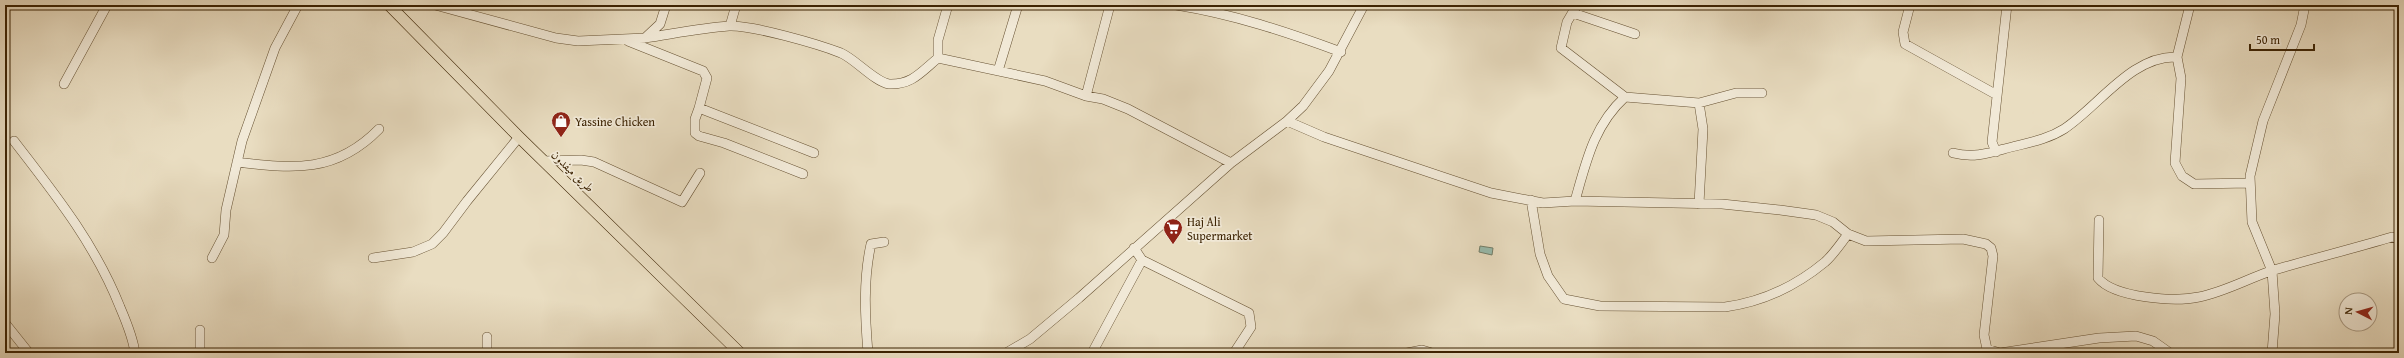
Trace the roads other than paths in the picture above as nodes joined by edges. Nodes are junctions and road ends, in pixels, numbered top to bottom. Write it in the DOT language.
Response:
graph roads {
  1 [pos="107,5"];
  2 [pos="298,5"];
  3 [pos="389,5"];
  4 [pos="434,5"];
  5 [pos="666,5"];
  6 [pos="736,5"];
  7 [pos="948,5"];
  8 [pos="1018,5"];
  9 [pos="1110,5"];
  10 [pos="1176,5"];
  11 [pos="1364,5"];
  12 [pos="1910,5"];
  13 [pos="2007,5"];
  14 [pos="2190,5"];
  15 [pos="2305,5"];
  16 [pos="1575,9"];
  17 [pos="730,26"];
  18 [pos="1635,34"];
  19 [pos="645,38"];
  20 [pos="625,39"];
  21 [pos="1341,52"];
  22 [pos="2177,57"];
  23 [pos="938,58"];
  24 [pos="998,71"];
  25 [pos="64,84"];
  26 [pos="1762,93"];
  27 [pos="1997,95"];
  28 [pos="1086,96"];
  29 [pos="1625,97"];
  30 [pos="1699,103"];
  31 [pos="699,108"];
  32 [pos="1287,121"];
  33 [pos="379,129"];
  34 [pos="519,137"];
  35 [pos="14,141"];
  36 [pos="1996,152"];
  37 [pos="814,153"];
  38 [pos="1954,154"];
  39 [pos="544,160"];
  40 [pos="236,162"];
  41 [pos="1231,163"];
  42 [pos="700,173"];
  43 [pos="803,174"];
  44 [pos="2250,183"];
  45 [pos="1531,200"];
  46 [pos="1575,201"];
  47 [pos="1699,204"];
  48 [pos="2098,220"];
  49 [pos="1848,234"];
  50 [pos="2399,239"];
  51 [pos="884,242"];
  52 [pos="1134,248"];
  53 [pos="212,258"];
  54 [pos="373,258"];
  55 [pos="1142,260"];
  56 [pos="2272,271"];
  57 [pos="2399,287"];
  58 [pos="2399,302"];
  59 [pos="5,322"];
  60 [pos="200,330"];
  61 [pos="487,337"];
  62 [pos="29,353"];
  63 [pos="135,353"];
  64 [pos="200,353"];
  65 [pos="487,353"];
  66 [pos="740,353"];
  67 [pos="868,353"];
  68 [pos="1006,353"];
  69 [pos="1092,353"];
  70 [pos="1234,353"];
  71 [pos="1407,353"];
  72 [pos="1432,353"];
  73 [pos="2170,353"];
  74 [pos="2272,353"];
  1 -- 25 [label="street"];
  2 -- 40 [label="street"];
  3 -- 34 [label="main road, طريق ميفدون"];
  4 -- 20 [label="street"];
  5 -- 19 [label="street"];
  6 -- 17 [label="street"];
  7 -- 23 [label="street"];
  8 -- 24 [label="street"];
  9 -- 28 [label="street"];
  10 -- 21 [label="street"];
  11 -- 21 [label="street"];
  12 -- 27 [label="street"];
  13 -- 27 [label="street"];
  14 -- 22 [label="street"];
  15 -- 44 [label="street"];
  16 -- 18 [label="street"];
  16 -- 29 [label="street"];
  17 -- 19 [label="street"];
  17 -- 23 [label="street"];
  19 -- 20 [label="street"];
  20 -- 31 [label="street"];
  21 -- 32 [label="street"];
  22 -- 36 [label="street"];
  22 -- 44 [label="street"];
  23 -- 24 [label="street"];
  24 -- 28 [label="street"];
  26 -- 30 [label="street"];
  27 -- 36 [label="street"];
  28 -- 41 [label="street"];
  29 -- 30 [label="street"];
  29 -- 46 [label="street"];
  30 -- 47 [label="street"];
  31 -- 37 [label="street"];
  31 -- 43 [label="street"];
  32 -- 41 [label="street"];
  32 -- 45 [label="street"];
  33 -- 40 [label="street"];
  34 -- 39 [label="main road, طريق ميفدون"];
  34 -- 54 [label="street"];
  35 -- 63 [label="street"];
  36 -- 38 [label="street"];
  39 -- 42 [label="street"];
  39 -- 66 [label="main road, طريق ميفدون"];
  40 -- 53 [label="street"];
  41 -- 52 [label="street"];
  44 -- 56 [label="street"];
  45 -- 46 [label="street"];
  45 -- 49 [label="street"];
  46 -- 47 [label="street"];
  47 -- 49 [label="street"];
  48 -- 56 [label="street"];
  49 -- 73 [label="street"];
  50 -- 56 [label="street"];
  51 -- 67 [label="street"];
  52 -- 55 [label="street"];
  52 -- 68 [label="street"];
  55 -- 69 [label="street"];
  55 -- 70 [label="street"];
  56 -- 74 [label="street"];
  57 -- 58 [label="street"];
  59 -- 62 [label="street"];
  60 -- 64 [label="street"];
  61 -- 65 [label="street"];
  71 -- 72 [label="street"];
}
